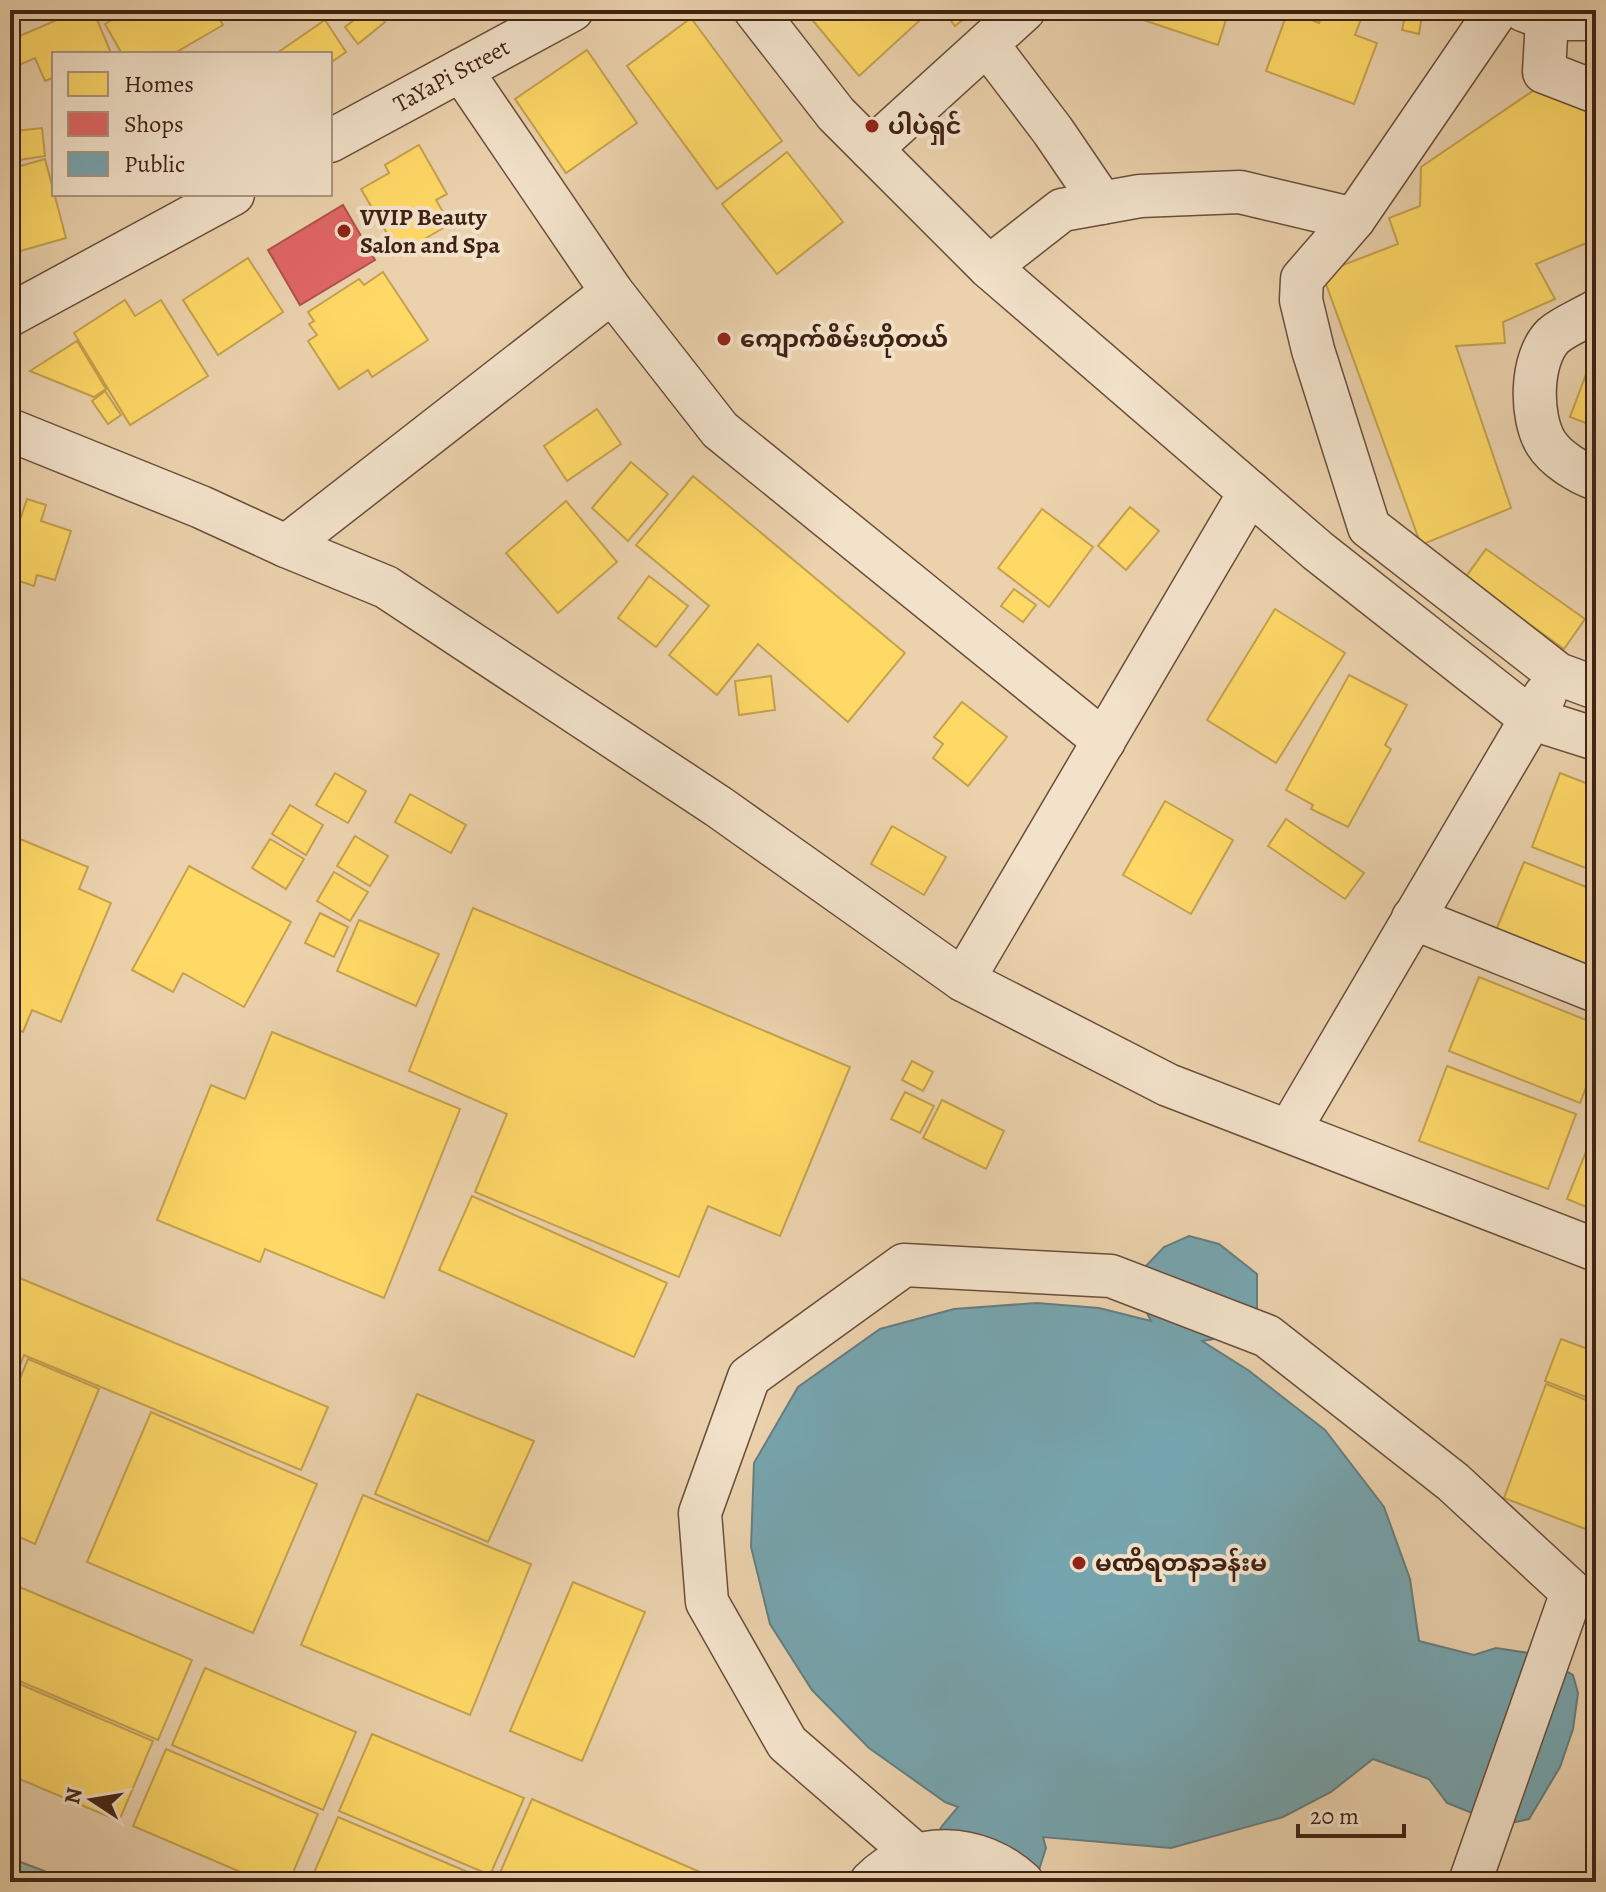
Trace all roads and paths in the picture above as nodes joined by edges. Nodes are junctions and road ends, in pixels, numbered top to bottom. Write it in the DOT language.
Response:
graph roads {
  1 [pos="572,10"];
  2 [pos="755,10"];
  3 [pos="1024,10"];
  4 [pos="1497,10"];
  5 [pos="1535,15"];
  6 [pos="1596,19"];
  7 [pos="987,44"];
  8 [pos="461,70"];
  9 [pos="1596,92"];
  10 [pos="332,140"];
  11 [pos="871,149"];
  12 [pos="229,196"];
  13 [pos="1102,203"];
  14 [pos="1354,219"];
  15 [pos="989,267"];
  16 [pos="612,292"];
  17 [pos="1596,311"];
  18 [pos="10,315"];
  19 [pos="10,430"];
  20 [pos="1596,479"];
  21 [pos="1250,492"];
  22 [pos="1369,527"];
  23 [pos="286,546"];
  24 [pos="1344,572"];
  25 [pos="1577,681"];
  26 [pos="1530,718"];
  27 [pos="1596,739"];
  28 [pos="1104,741"];
  29 [pos="1413,918"];
  30 [pos="963,980"];
  31 [pos="1596,991"];
  32 [pos="1289,1131"];
  33 [pos="1596,1250"];
  34 [pos="1584,1595"];
  35 [pos="916,1855"];
  36 [pos="871,1882"];
  37 [pos="1022,1882"];
  38 [pos="1470,1882"];
  1 -- 8 [label="street, TaYaPi Street"];
  2 -- 11 [label="street"];
  3 -- 7 [label="street"];
  4 -- 14 [label="street"];
  5 -- 6 [label="street"];
  5 -- 9 [label="street"];
  7 -- 11 [label="street"];
  7 -- 13 [label="street"];
  8 -- 10 [label="street, TaYaPi Street"];
  8 -- 16 [label="street"];
  11 -- 15 [label="street"];
  12 -- 18 [label="street"];
  13 -- 14 [label="street"];
  13 -- 15 [label="street"];
  14 -- 22 [label="street"];
  15 -- 21 [label="street"];
  16 -- 23 [label="street"];
  16 -- 28 [label="street"];
  17 -- 20 [label="street"];
  19 -- 23 [label="street"];
  21 -- 24 [label="street"];
  21 -- 28 [label="street"];
  22 -- 24 [label="street"];
  22 -- 25 [label="street"];
  23 -- 30 [label="street"];
  24 -- 26 [label="street"];
  25 -- 26 [label="street"];
  26 -- 27 [label="street"];
  26 -- 29 [label="street"];
  28 -- 30 [label="street"];
  29 -- 31 [label="street"];
  29 -- 32 [label="street"];
  30 -- 32 [label="street"];
  32 -- 33 [label="street"];
  34 -- 35 [label="street"];
  34 -- 38 [label="street"];
  35 -- 36 [label="street"];
  35 -- 37 [label="street"];
}
